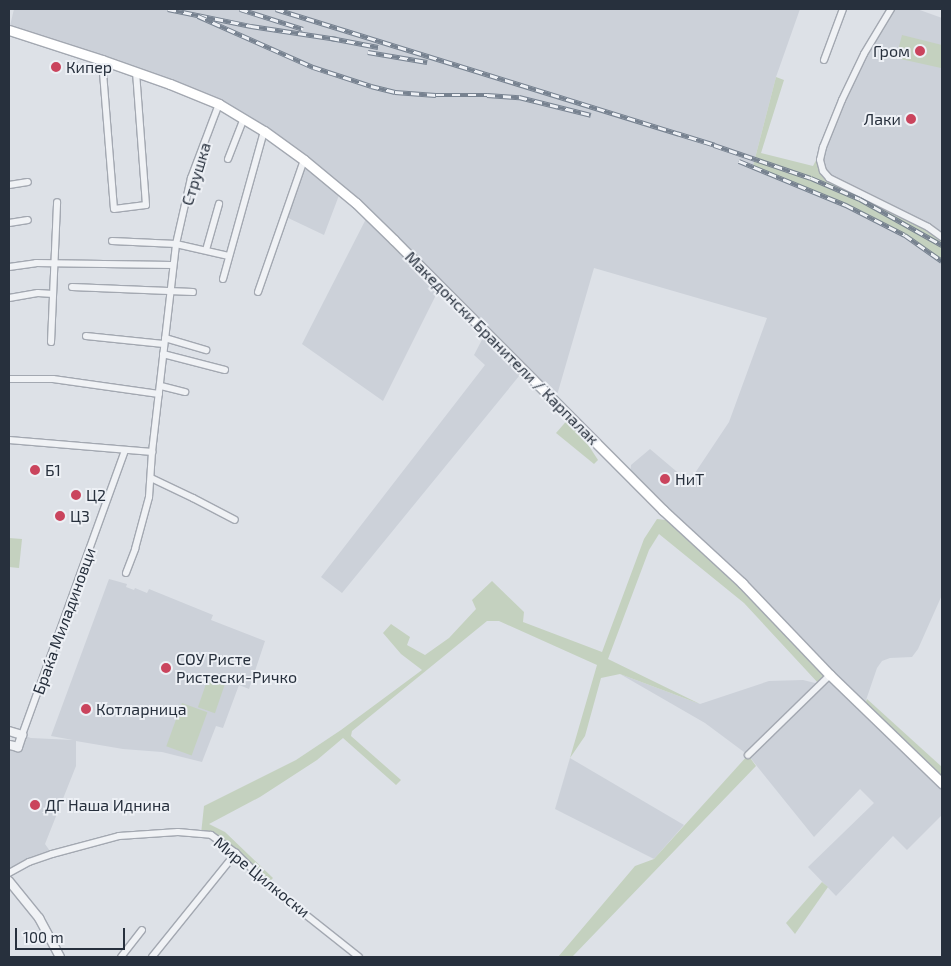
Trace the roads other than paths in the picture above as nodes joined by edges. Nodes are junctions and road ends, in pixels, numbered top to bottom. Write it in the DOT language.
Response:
graph roads {
  1 [pos="843,9"];
  2 [pos="891,9"];
  3 [pos="9,30"];
  4 [pos="102,60"];
  5 [pos="824,60"];
  6 [pos="136,73"];
  7 [pos="219,104"];
  8 [pos="244,118"];
  9 [pos="264,131"];
  10 [pos="228,159"];
  11 [pos="304,160"];
  12 [pos="28,182"];
  13 [pos="9,185"];
  14 [pos="56,202"];
  15 [pos="219,204"];
  16 [pos="28,220"];
  17 [pos="9,223"];
  18 [pos="942,237"];
  19 [pos="112,241"];
  20 [pos="176,244"];
  21 [pos="206,250"];
  22 [pos="230,256"];
  23 [pos="54,263"];
  24 [pos="172,265"];
  25 [pos="9,267"];
  26 [pos="223,279"];
  27 [pos="72,287"];
  28 [pos="170,290"];
  29 [pos="193,292"];
  30 [pos="258,292"];
  31 [pos="53,294"];
  32 [pos="9,298"];
  33 [pos="86,336"];
  34 [pos="164,341"];
  35 [pos="51,342"];
  36 [pos="206,350"];
  37 [pos="163,354"];
  38 [pos="224,370"];
  39 [pos="9,379"];
  40 [pos="161,386"];
  41 [pos="185,392"];
  42 [pos="159,394"];
  43 [pos="9,440"];
  44 [pos="125,450"];
  45 [pos="152,452"];
  46 [pos="151,478"];
  47 [pos="235,520"];
  48 [pos="126,573"];
  49 [pos="830,675"];
  50 [pos="9,732"];
  51 [pos="22,735"];
  52 [pos="9,745"];
  53 [pos="748,755"];
  54 [pos="942,783"];
  55 [pos="236,853"];
  56 [pos="9,873"];
  57 [pos="9,881"];
  58 [pos="142,930"];
  59 [pos="60,957"];
  60 [pos="121,957"];
  61 [pos="152,957"];
  62 [pos="359,957"];
  1 -- 5 [label="street"];
  2 -- 18 [label="street"];
  3 -- 4 [label="main road, Македонски Бранители / Карпалак"];
  4 -- 6 [label="main road, Македонски Бранители / Карпалак"];
  4 -- 6 [label="street"];
  6 -- 7 [label="main road, Македонски Бранители / Карпалак"];
  7 -- 8 [label="main road, Македонски Бранители / Карпалак"];
  7 -- 20 [label="street, Струшка"];
  8 -- 9 [label="main road, Македонски Бранители / Карпалак"];
  8 -- 10 [label="street, Струшка"];
  9 -- 11 [label="main road, Македонски Бранители / Карпалак"];
  9 -- 22 [label="street"];
  11 -- 30 [label="street"];
  11 -- 49 [label="main road, Македонски Бранители / Карпалак"];
  12 -- 13 [label="street"];
  14 -- 23 [label="street"];
  15 -- 21 [label="street, Струшка"];
  16 -- 17 [label="street"];
  19 -- 20 [label="street"];
  20 -- 21 [label="street"];
  20 -- 24 [label="street, Струшка"];
  21 -- 22 [label="street"];
  22 -- 26 [label="street"];
  23 -- 24 [label="street"];
  23 -- 25 [label="street"];
  23 -- 31 [label="street"];
  24 -- 28 [label="street, Струшка"];
  27 -- 28 [label="street"];
  28 -- 29 [label="street"];
  28 -- 34 [label="street, Струшка"];
  31 -- 32 [label="street"];
  31 -- 35 [label="street"];
  33 -- 34 [label="street"];
  34 -- 36 [label="street"];
  34 -- 37 [label="street, Струшка"];
  37 -- 38 [label="street"];
  37 -- 40 [label="street, Струшка"];
  39 -- 42 [label="street"];
  40 -- 41 [label="street"];
  40 -- 42 [label="street, Струшка"];
  42 -- 45 [label="street, Струшка"];
  43 -- 44 [label="street"];
  44 -- 45 [label="street"];
  44 -- 51 [label="street, Браќа Миладиновци"];
  45 -- 46 [label="street, Струшка"];
  46 -- 47 [label="street"];
  46 -- 48 [label="street, Струшка"];
  49 -- 53 [label="street"];
  49 -- 54 [label="main road, Македонски Бранители / Карпалак"];
  50 -- 51 [label="street"];
  51 -- 52 [label="street"];
  55 -- 56 [label="street, Мире Цилкоски"];
  55 -- 61 [label="street"];
  55 -- 62 [label="street, Мире Цилкоски"];
  57 -- 59 [label="street"];
  58 -- 60 [label="street"];
}
